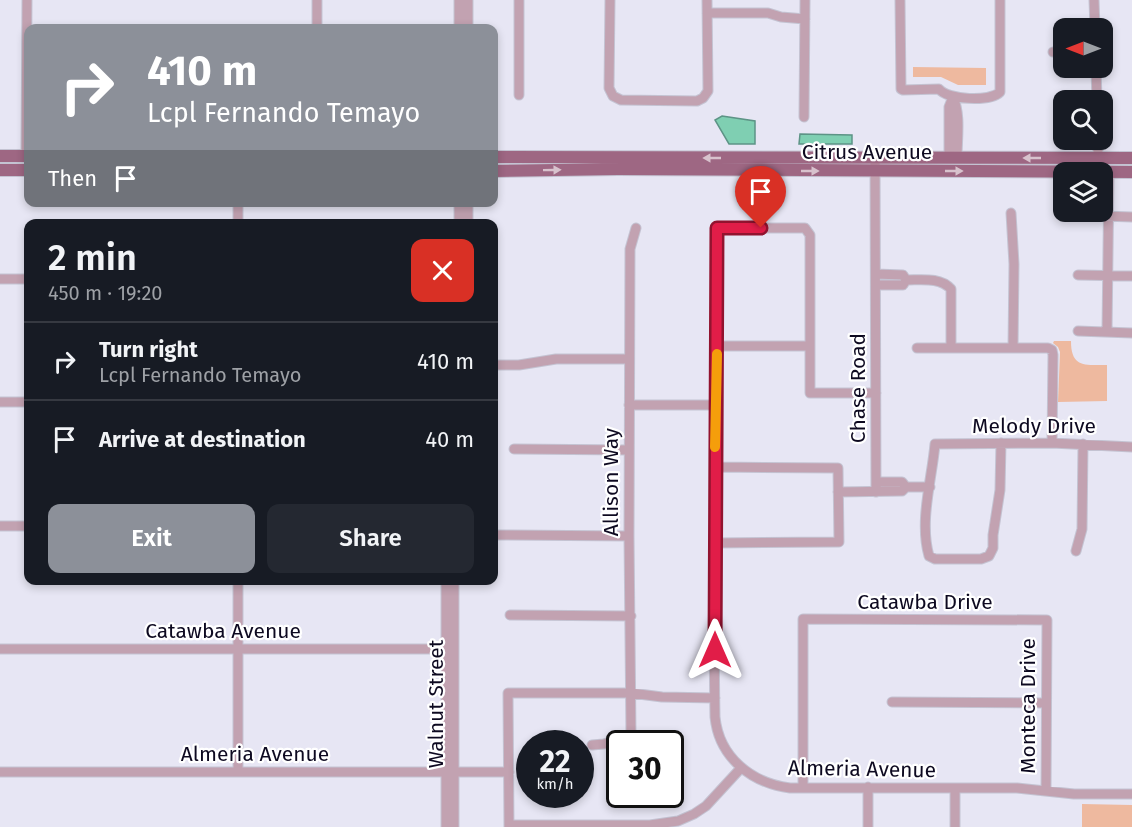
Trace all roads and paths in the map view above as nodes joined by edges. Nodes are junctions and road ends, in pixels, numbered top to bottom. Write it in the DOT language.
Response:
graph roads {
  1 [pos="27,0"];
  2 [pos="317,0"];
  3 [pos="459,0"];
  4 [pos="468,0"];
  5 [pos="519,0"];
  6 [pos="610,0"];
  7 [pos="707,0"];
  8 [pos="805,0"];
  9 [pos="900,0"];
  10 [pos="1000,0"];
  11 [pos="1094,0"];
  12 [pos="707,13"];
  13 [pos="1095,18"];
  14 [pos="805,19"];
  15 [pos="27,24"];
  16 [pos="317,24"];
  17 [pos="459,24"];
  18 [pos="468,24"];
  19 [pos="519,95"];
  20 [pos="952,97"];
  21 [pos="804,117"];
  22 [pos="1098,150"];
  23 [pos="0,156"];
  24 [pos="24,156"];
  25 [pos="498,157"];
  26 [pos="875,158"];
  27 [pos="953,158"];
  28 [pos="1098,158"];
  29 [pos="1132,158"];
  30 [pos="0,170"];
  31 [pos="24,170"];
  32 [pos="498,171"];
  33 [pos="875,171"];
  34 [pos="1053,172"];
  35 [pos="1113,172"];
  36 [pos="1132,172"];
  37 [pos="1011,213"];
  38 [pos="1113,216"];
  39 [pos="1132,217"];
  40 [pos="1108,222"];
  41 [pos="636,228"];
  42 [pos="876,274"];
  43 [pos="1078,275"];
  44 [pos="1107,275"];
  45 [pos="1132,276"];
  46 [pos="0,279"];
  47 [pos="24,279"];
  48 [pos="909,280"];
  49 [pos="876,285"];
  50 [pos="1078,330"];
  51 [pos="1107,332"];
  52 [pos="1132,333"];
  53 [pos="717,346"];
  54 [pos="810,346"];
  55 [pos="917,348"];
  56 [pos="951,348"];
  57 [pos="1013,348"];
  58 [pos="630,359"];
  59 [pos="498,364"];
  60 [pos="876,393"];
  61 [pos="0,402"];
  62 [pos="24,402"];
  63 [pos="629,405"];
  64 [pos="717,405"];
  65 [pos="1001,443"];
  66 [pos="1052,443"];
  67 [pos="1083,444"];
  68 [pos="1132,447"];
  69 [pos="514,449"];
  70 [pos="629,450"];
  71 [pos="715,467"];
  72 [pos="876,487"];
  73 [pos="930,487"];
  74 [pos="838,492"];
  75 [pos="0,526"];
  76 [pos="24,526"];
  77 [pos="498,535"];
  78 [pos="629,536"];
  79 [pos="715,543"];
  80 [pos="1076,551"];
  81 [pos="238,585"];
  82 [pos="446,585"];
  83 [pos="454,585"];
  84 [pos="510,615"];
  85 [pos="631,616"];
  86 [pos="1047,621"];
  87 [pos="0,649"];
  88 [pos="238,649"];
  89 [pos="446,649"];
  90 [pos="631,693"];
  91 [pos="715,698"];
  92 [pos="892,702"];
  93 [pos="1046,703"];
  94 [pos="594,746"];
  95 [pos="741,768"];
  96 [pos="0,772"];
  97 [pos="238,772"];
  98 [pos="450,772"];
  99 [pos="509,772"];
  100 [pos="868,787"];
  101 [pos="803,788"];
  102 [pos="955,788"];
  103 [pos="1046,791"];
  104 [pos="1132,794"];
  105 [pos="671,825"];
  106 [pos="509,826"];
  107 [pos="592,826"];
  108 [pos="446,827"];
  109 [pos="454,827"];
  110 [pos="868,827"];
  111 [pos="955,827"];
  1 -- 15 [label="street"];
  2 -- 16 [label="street"];
  3 -- 17 [label="street"];
  4 -- 18 [label="street"];
  5 -- 19 [label="street"];
  6 -- 12 [label="street"];
  7 -- 12 [label="street"];
  8 -- 14 [label="street"];
  9 -- 20 [label="street"];
  10 -- 20 [label="street"];
  11 -- 13 [label="street"];
  12 -- 14 [label="street"];
  14 -- 21 [label="street"];
  20 -- 27 [label="street"];
  22 -- 28 [label="street"];
  23 -- 24 [label="main road"];
  26 -- 25 [label="main road, Citrus Avenue, one-way"];
  26 -- 27 [label="main road, Citrus Avenue"];
  26 -- 33 [label="street, Chase Road"];
  28 -- 27 [label="main road, Citrus Avenue, one-way"];
  28 -- 29 [label="main road, Citrus Avenue"];
  30 -- 31 [label="main road"];
  32 -- 33 [label="main road, Citrus Avenue, one-way"];
  33 -- 34 [label="main road, Citrus Avenue, one-way"];
  33 -- 42 [label="street, Chase Road"];
  35 -- 36 [label="main road, Citrus Avenue"];
  37 -- 57 [label="street"];
  38 -- 39 [label="street"];
  40 -- 44 [label="street"];
  41 -- 58 [label="street, Allison Way"];
  42 -- 48 [label="street"];
  42 -- 49 [label="street, Chase Road"];
  43 -- 44 [label="street"];
  44 -- 45 [label="street"];
  44 -- 51 [label="street"];
  46 -- 47 [label="street"];
  48 -- 49 [label="street"];
  48 -- 56 [label="street"];
  49 -- 60 [label="street, Chase Road"];
  50 -- 51 [label="street"];
  51 -- 52 [label="street"];
  53 -- 54 [label="street"];
  53 -- 54 [label="street"];
  53 -- 64 [label="street"];
  54 -- 60 [label="street"];
  55 -- 56 [label="street"];
  56 -- 57 [label="street"];
  57 -- 66 [label="street"];
  58 -- 59 [label="street"];
  58 -- 63 [label="street, Allison Way"];
  60 -- 72 [label="street, Chase Road"];
  61 -- 62 [label="street"];
  63 -- 64 [label="street"];
  63 -- 70 [label="street, Allison Way"];
  64 -- 71 [label="street"];
  65 -- 66 [label="street, Melody Drive"];
  65 -- 73 [label="street, Melody Drive"];
  65 -- 73 [label="street"];
  66 -- 67 [label="street, Melody Drive"];
  67 -- 68 [label="street, Melody Drive"];
  67 -- 80 [label="street"];
  69 -- 70 [label="street"];
  70 -- 78 [label="street, Allison Way"];
  71 -- 74 [label="street"];
  71 -- 79 [label="street"];
  72 -- 73 [label="street"];
  72 -- 74 [label="street"];
  74 -- 79 [label="street"];
  75 -- 76 [label="street"];
  77 -- 78 [label="street"];
  78 -- 85 [label="street, Allison Way"];
  79 -- 91 [label="street"];
  81 -- 88 [label="street"];
  82 -- 89 [label="street, Walnut Street"];
  83 -- 98 [label="street, Walnut Street"];
  84 -- 85 [label="street"];
  85 -- 90 [label="street, Allison Way"];
  86 -- 93 [label="street, Monteca Drive"];
  86 -- 101 [label="street, Catawba Drive"];
  87 -- 88 [label="street, Catawba Avenue"];
  88 -- 89 [label="street, Catawba Avenue"];
  88 -- 97 [label="street"];
  89 -- 98 [label="street, Walnut Street"];
  90 -- 91 [label="street"];
  90 -- 94 [label="street, Allison Way"];
  90 -- 99 [label="street"];
  91 -- 95 [label="street"];
  92 -- 93 [label="street"];
  93 -- 103 [label="street, Monteca Drive"];
  95 -- 101 [label="street, Almeria Avenue"];
  95 -- 105 [label="street"];
  96 -- 97 [label="street, Almeria Avenue"];
  97 -- 98 [label="street, Almeria Avenue"];
  98 -- 99 [label="street, Almeria Avenue"];
  98 -- 108 [label="street, Walnut Street"];
  98 -- 109 [label="street, Walnut Street"];
  99 -- 106 [label="street"];
  100 -- 101 [label="street, Almeria Avenue"];
  100 -- 102 [label="street, Almeria Avenue"];
  100 -- 110 [label="street"];
  102 -- 103 [label="street, Almeria Avenue"];
  102 -- 111 [label="street"];
  103 -- 104 [label="street, Almeria Avenue"];
  105 -- 107 [label="street"];
  106 -- 107 [label="street"];
}
